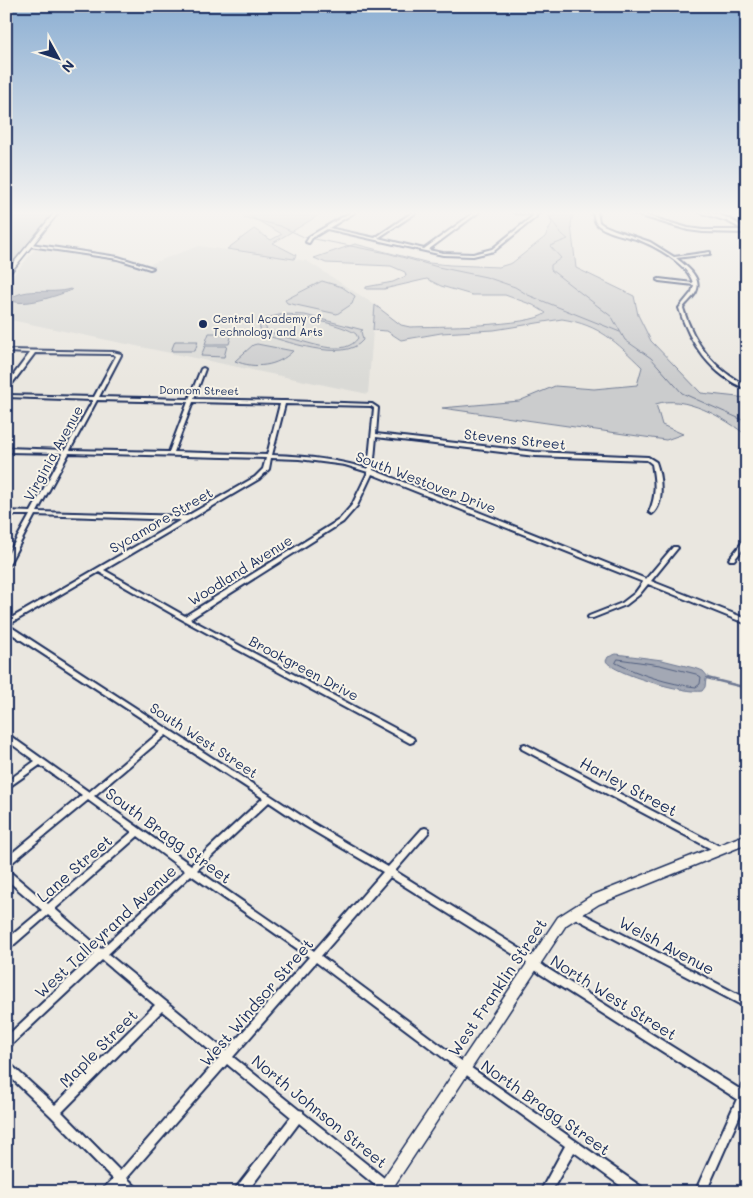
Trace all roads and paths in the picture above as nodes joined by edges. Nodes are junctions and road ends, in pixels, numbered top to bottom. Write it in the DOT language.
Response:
graph roads {
  1 [pos="686,268"];
  2 [pos="659,280"];
  3 [pos="696,284"];
  4 [pos="6,351"];
  5 [pos="33,352"];
  6 [pos="203,369"];
  7 [pos="6,388"];
  8 [pos="747,388"];
  9 [pos="6,396"];
  10 [pos="96,398"];
  11 [pos="192,400"];
  12 [pos="283,402"];
  13 [pos="374,423"];
  14 [pos="373,435"];
  15 [pos="6,450"];
  16 [pos="67,451"];
  17 [pos="171,454"];
  18 [pos="270,456"];
  19 [pos="654,463"];
  20 [pos="370,471"];
  21 [pos="652,512"];
  22 [pos="6,513"];
  23 [pos="33,514"];
  24 [pos="190,518"];
  25 [pos="747,540"];
  26 [pos="675,548"];
  27 [pos="732,559"];
  28 [pos="6,564"];
  29 [pos="100,570"];
  30 [pos="647,582"];
  31 [pos="592,617"];
  32 [pos="185,618"];
  33 [pos="747,622"];
  34 [pos="6,625"];
  35 [pos="166,731"];
  36 [pos="6,736"];
  37 [pos="410,740"];
  38 [pos="525,747"];
  39 [pos="40,761"];
  40 [pos="6,786"];
  41 [pos="89,795"];
  42 [pos="268,798"];
  43 [pos="426,831"];
  44 [pos="138,832"];
  45 [pos="747,839"];
  46 [pos="720,850"];
  47 [pos="6,862"];
  48 [pos="192,871"];
  49 [pos="390,872"];
  50 [pos="6,874"];
  51 [pos="49,910"];
  52 [pos="573,912"];
  53 [pos="6,946"];
  54 [pos="102,954"];
  55 [pos="316,957"];
  56 [pos="534,964"];
  57 [pos="747,1004"];
  58 [pos="162,1005"];
  59 [pos="6,1044"];
  60 [pos="227,1058"];
  61 [pos="6,1066"];
  62 [pos="464,1068"];
  63 [pos="746,1095"];
  64 [pos="55,1112"];
  65 [pos="299,1116"];
  66 [pos="572,1144"];
  67 [pos="119,1179"];
  68 [pos="386,1190"];
  69 [pos="108,1192"];
  70 [pos="133,1192"];
  71 [pos="240,1192"];
  72 [pos="545,1192"];
  73 [pos="639,1192"];
  74 [pos="700,1192"];
  1 -- 3 [label="street"];
  2 -- 3 [label="street"];
  3 -- 8 [label="street"];
  4 -- 5 [label="street"];
  5 -- 7 [label="street"];
  5 -- 10 [label="street, Virginia Avenue"];
  6 -- 11 [label="street"];
  9 -- 10 [label="street, Donnom Street"];
  10 -- 11 [label="street, Donnom Street"];
  10 -- 16 [label="street, Virginia Avenue"];
  11 -- 12 [label="street, Donnom Street"];
  11 -- 17 [label="street"];
  12 -- 13 [label="street, Donnom Street"];
  12 -- 18 [label="street, Sycamore Street"];
  13 -- 14 [label="street, Woodland Avenue"];
  14 -- 19 [label="street, Stevens Street"];
  14 -- 20 [label="street, Woodland Avenue"];
  15 -- 16 [label="street, South Westover Drive"];
  16 -- 17 [label="street, South Westover Drive"];
  16 -- 23 [label="street, Virginia Avenue"];
  17 -- 18 [label="street, South Westover Drive"];
  18 -- 20 [label="street, South Westover Drive"];
  18 -- 24 [label="street, Sycamore Street"];
  19 -- 21 [label="street"];
  20 -- 30 [label="street, South Westover Drive"];
  20 -- 32 [label="street, Woodland Avenue"];
  22 -- 23 [label="street"];
  23 -- 24 [label="street"];
  23 -- 28 [label="street, Virginia Avenue"];
  24 -- 29 [label="street, Sycamore Street"];
  25 -- 27 [label="street"];
  26 -- 30 [label="street"];
  29 -- 32 [label="street, Woodland Avenue"];
  29 -- 34 [label="street, Sycamore Street"];
  30 -- 31 [label="street"];
  30 -- 33 [label="street, South Westover Drive"];
  32 -- 37 [label="street, Brookgreen Drive"];
  34 -- 35 [label="street, South West Street"];
  35 -- 41 [label="street"];
  35 -- 42 [label="street, South West Street"];
  36 -- 39 [label="street, South Bragg Street"];
  38 -- 46 [label="street, Harley Street"];
  39 -- 40 [label="street"];
  39 -- 41 [label="street, South Bragg Street"];
  41 -- 44 [label="street, South Bragg Street"];
  41 -- 47 [label="street"];
  42 -- 48 [label="street, West Talleyrand Avenue"];
  42 -- 49 [label="street, South West Street"];
  43 -- 49 [label="street, West Windsor Street"];
  44 -- 48 [label="street, South Bragg Street"];
  44 -- 51 [label="street, Lane Street"];
  45 -- 46 [label="main road, West Franklin Street"];
  46 -- 52 [label="main road, West Franklin Street"];
  48 -- 54 [label="street, West Talleyrand Avenue"];
  48 -- 55 [label="street, South Bragg Street"];
  49 -- 55 [label="street, West Windsor Street"];
  49 -- 56 [label="street, North West Street"];
  50 -- 51 [label="street, North Johnson Street"];
  51 -- 53 [label="street, Lane Street"];
  51 -- 54 [label="street, North Johnson Street"];
  52 -- 56 [label="main road, West Franklin Street"];
  52 -- 57 [label="street, Welsh Avenue"];
  54 -- 58 [label="street, North Johnson Street"];
  54 -- 59 [label="street, West Talleyrand Avenue"];
  55 -- 60 [label="street, West Windsor Street"];
  55 -- 62 [label="street, North Bragg Street"];
  56 -- 62 [label="main road, West Franklin Street"];
  56 -- 63 [label="street, North West Street"];
  58 -- 60 [label="street, North Johnson Street"];
  58 -- 64 [label="street, Maple Street"];
  60 -- 65 [label="street, North Johnson Street"];
  60 -- 67 [label="street, West Windsor Street"];
  61 -- 64 [label="street"];
  62 -- 66 [label="street, North Bragg Street"];
  62 -- 68 [label="main road, West Franklin Street"];
  63 -- 74 [label="street"];
  64 -- 67 [label="street"];
  65 -- 68 [label="street, North Johnson Street"];
  65 -- 71 [label="street"];
  66 -- 72 [label="street"];
  66 -- 73 [label="street, North Bragg Street"];
  67 -- 69 [label="street, West Windsor Street"];
  67 -- 70 [label="street"];
}
